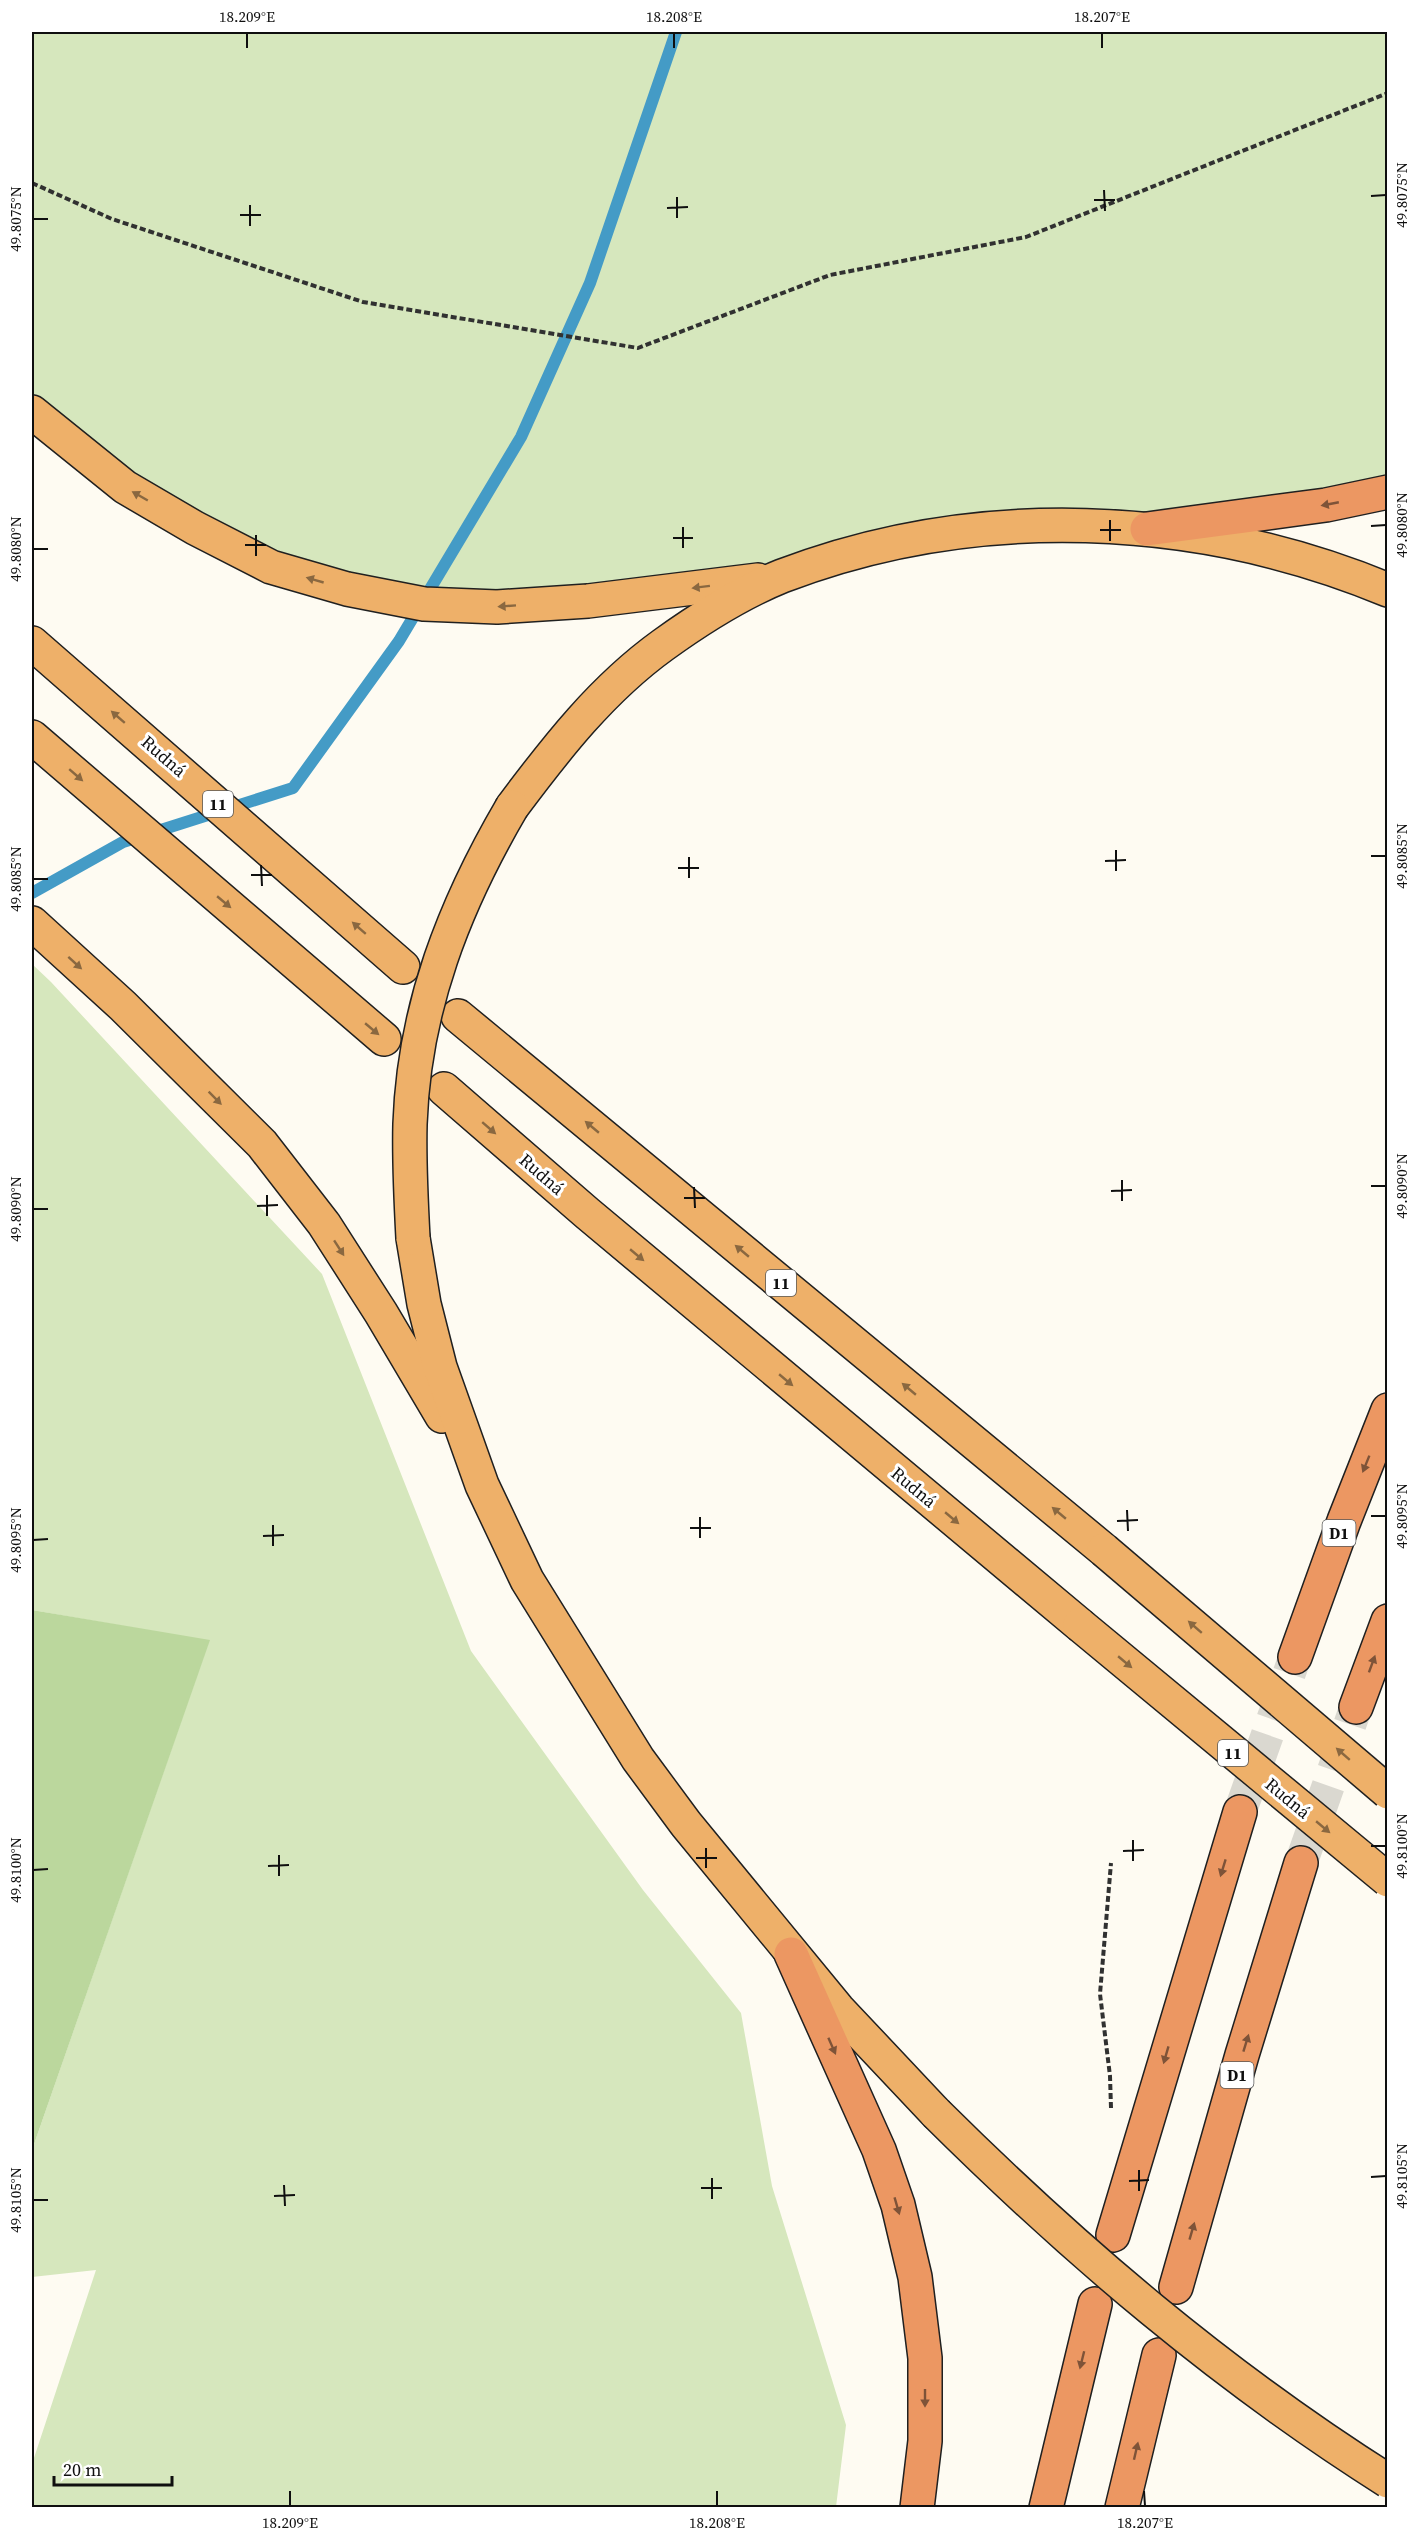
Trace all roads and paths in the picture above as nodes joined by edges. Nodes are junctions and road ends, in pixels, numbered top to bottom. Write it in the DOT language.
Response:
graph roads {
  1 [pos="1388,93"];
  2 [pos="32,183"];
  3 [pos="32,412"];
  4 [pos="1388,492"];
  5 [pos="1147,529"];
  6 [pos="780,577"];
  7 [pos="1388,591"];
  8 [pos="32,643"];
  9 [pos="32,737"];
  10 [pos="32,923"];
  11 [pos="403,967"];
  12 [pos="458,1016"];
  13 [pos="384,1039"];
  14 [pos="444,1089"];
  15 [pos="1388,1410"];
  16 [pos="482,1485"];
  17 [pos="1388,1621"];
  18 [pos="1295,1657"];
  19 [pos="1356,1707"];
  20 [pos="1388,1792"];
  21 [pos="1240,1812"];
  22 [pos="1111,1863"];
  23 [pos="1301,1863"];
  24 [pos="1388,1880"];
  25 [pos="791,1954"];
  26 [pos="1111,2110"];
  27 [pos="1113,2235"];
  28 [pos="1176,2287"];
  29 [pos="1095,2304"];
  30 [pos="1159,2355"];
  31 [pos="1388,2481"];
  32 [pos="917,2508"];
  33 [pos="1046,2508"];
  34 [pos="1122,2508"];
  1 -- 2 [label="path"];
  6 -- 3 [label="highway, one-way"];
  4 -- 5 [label="highway, one-way"];
  5 -- 6 [label="highway"];
  5 -- 7 [label="highway"];
  6 -- 16 [label="highway, bridge"];
  11 -- 8 [label="highway, Rudná / 11, one-way"];
  9 -- 13 [label="highway, one-way"];
  10 -- 16 [label="highway, one-way"];
  20 -- 12 [label="highway, 11, one-way, bridge"];
  14 -- 24 [label="highway, Rudná / 11, one-way, bridge"];
  15 -- 18 [label="highway, D1, one-way"];
  16 -- 25 [label="highway"];
  19 -- 17 [label="highway, one-way"];
  21 -- 27 [label="highway, one-way"];
  22 -- 26 [label="path"];
  28 -- 23 [label="highway, D1, one-way"];
  25 -- 31 [label="highway, bridge"];
  25 -- 32 [label="highway, one-way"];
  29 -- 33 [label="highway, one-way"];
  34 -- 30 [label="highway, one-way"];
}
